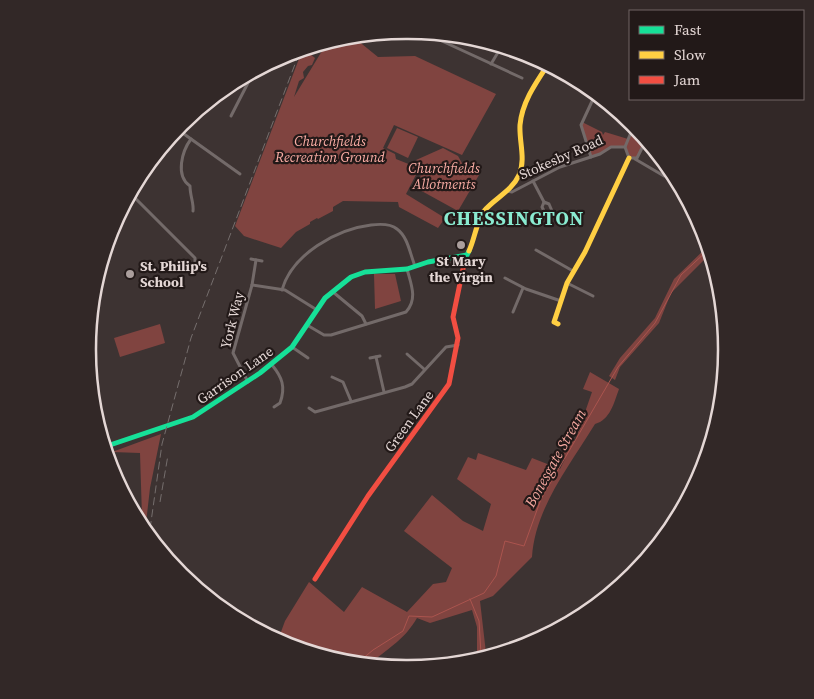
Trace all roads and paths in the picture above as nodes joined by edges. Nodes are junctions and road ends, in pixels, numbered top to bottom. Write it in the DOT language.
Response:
graph roads {
  1 [pos="442,40"];
  2 [pos="446,42"];
  3 [pos="498,52"];
  4 [pos="491,64"];
  5 [pos="544,71"];
  6 [pos="522,78"];
  7 [pos="248,82"];
  8 [pos="592,100"];
  9 [pos="231,116"];
  10 [pos="184,133"];
  11 [pos="630,134"];
  12 [pos="191,139"];
  13 [pos="625,147"];
  14 [pos="642,147"];
  15 [pos="591,157"];
  16 [pos="629,158"];
  17 [pos="635,159"];
  18 [pos="240,174"];
  19 [pos="664,176"];
  20 [pos="518,179"];
  21 [pos="533,181"];
  22 [pos="525,185"];
  23 [pos="507,191"];
  24 [pos="136,198"];
  25 [pos="544,202"];
  26 [pos="193,211"];
  27 [pos="536,250"];
  28 [pos="462,258"];
  29 [pos="250,259"];
  30 [pos="256,260"];
  31 [pos="262,261"];
  32 [pos="195,264"];
  33 [pos="415,266"];
  34 [pos="407,269"];
  35 [pos="573,271"];
  36 [pos="505,278"];
  37 [pos="567,283"];
  38 [pos="252,285"];
  39 [pos="523,288"];
  40 [pos="282,290"];
  41 [pos="332,291"];
  42 [pos="589,296"];
  43 [pos="561,301"];
  44 [pos="317,310"];
  45 [pos="513,312"];
  46 [pos="554,322"];
  47 [pos="366,324"];
  48 [pos="308,325"];
  49 [pos="458,345"];
  50 [pos="292,347"];
  51 [pos="407,354"];
  52 [pos="308,358"];
  53 [pos="370,358"];
  54 [pos="272,365"];
  55 [pos="424,369"];
  56 [pos="332,377"];
  57 [pos="248,382"];
  58 [pos="384,392"];
  59 [pos="352,401"];
  60 [pos="274,407"];
  61 [pos="309,408"];
  62 [pos="112,444"];
  63 [pos="316,579"];
  1 -- 2 [label="street"];
  2 -- 4 [label="street"];
  3 -- 4 [label="street"];
  4 -- 6 [label="street"];
  5 -- 20 [label="street"];
  7 -- 9 [label="street"];
  8 -- 15 [label="street"];
  10 -- 12 [label="street"];
  11 -- 13 [label="street"];
  12 -- 18 [label="street"];
  12 -- 26 [label="street"];
  13 -- 15 [label="street, Stokesby Road"];
  13 -- 16 [label="street"];
  14 -- 17 [label="street"];
  15 -- 21 [label="street, Stokesby Road"];
  16 -- 17 [label="street"];
  16 -- 35 [label="street"];
  17 -- 19 [label="street"];
  20 -- 22 [label="street"];
  20 -- 23 [label="street"];
  21 -- 22 [label="street, Stokesby Road"];
  21 -- 25 [label="street"];
  22 -- 23 [label="street, Stokesby Road"];
  23 -- 28 [label="street"];
  24 -- 32 [label="street"];
  27 -- 35 [label="street"];
  28 -- 33 [label="street, Garrison Lane"];
  28 -- 49 [label="street, Green Lane"];
  29 -- 30 [label="street"];
  30 -- 31 [label="street"];
  30 -- 38 [label="street, York Way"];
  33 -- 34 [label="street, Garrison Lane"];
  33 -- 40 [label="street"];
  34 -- 41 [label="street, Garrison Lane"];
  34 -- 47 [label="street"];
  35 -- 37 [label="street"];
  36 -- 39 [label="street"];
  37 -- 42 [label="street"];
  37 -- 43 [label="street"];
  38 -- 40 [label="street"];
  38 -- 57 [label="street, York Way"];
  39 -- 43 [label="street"];
  39 -- 45 [label="street"];
  40 -- 44 [label="street"];
  41 -- 44 [label="street, Garrison Lane"];
  41 -- 47 [label="street"];
  43 -- 46 [label="street"];
  44 -- 48 [label="street, Garrison Lane"];
  47 -- 48 [label="street"];
  48 -- 50 [label="street, Garrison Lane"];
  49 -- 55 [label="street"];
  49 -- 63 [label="street, Green Lane"];
  50 -- 52 [label="street"];
  50 -- 54 [label="street, Garrison Lane"];
  51 -- 55 [label="street"];
  53 -- 58 [label="street"];
  54 -- 57 [label="street, Garrison Lane"];
  54 -- 60 [label="street"];
  55 -- 58 [label="street"];
  56 -- 59 [label="street"];
  57 -- 62 [label="street, Garrison Lane"];
  58 -- 59 [label="street"];
  59 -- 61 [label="street"];
}
